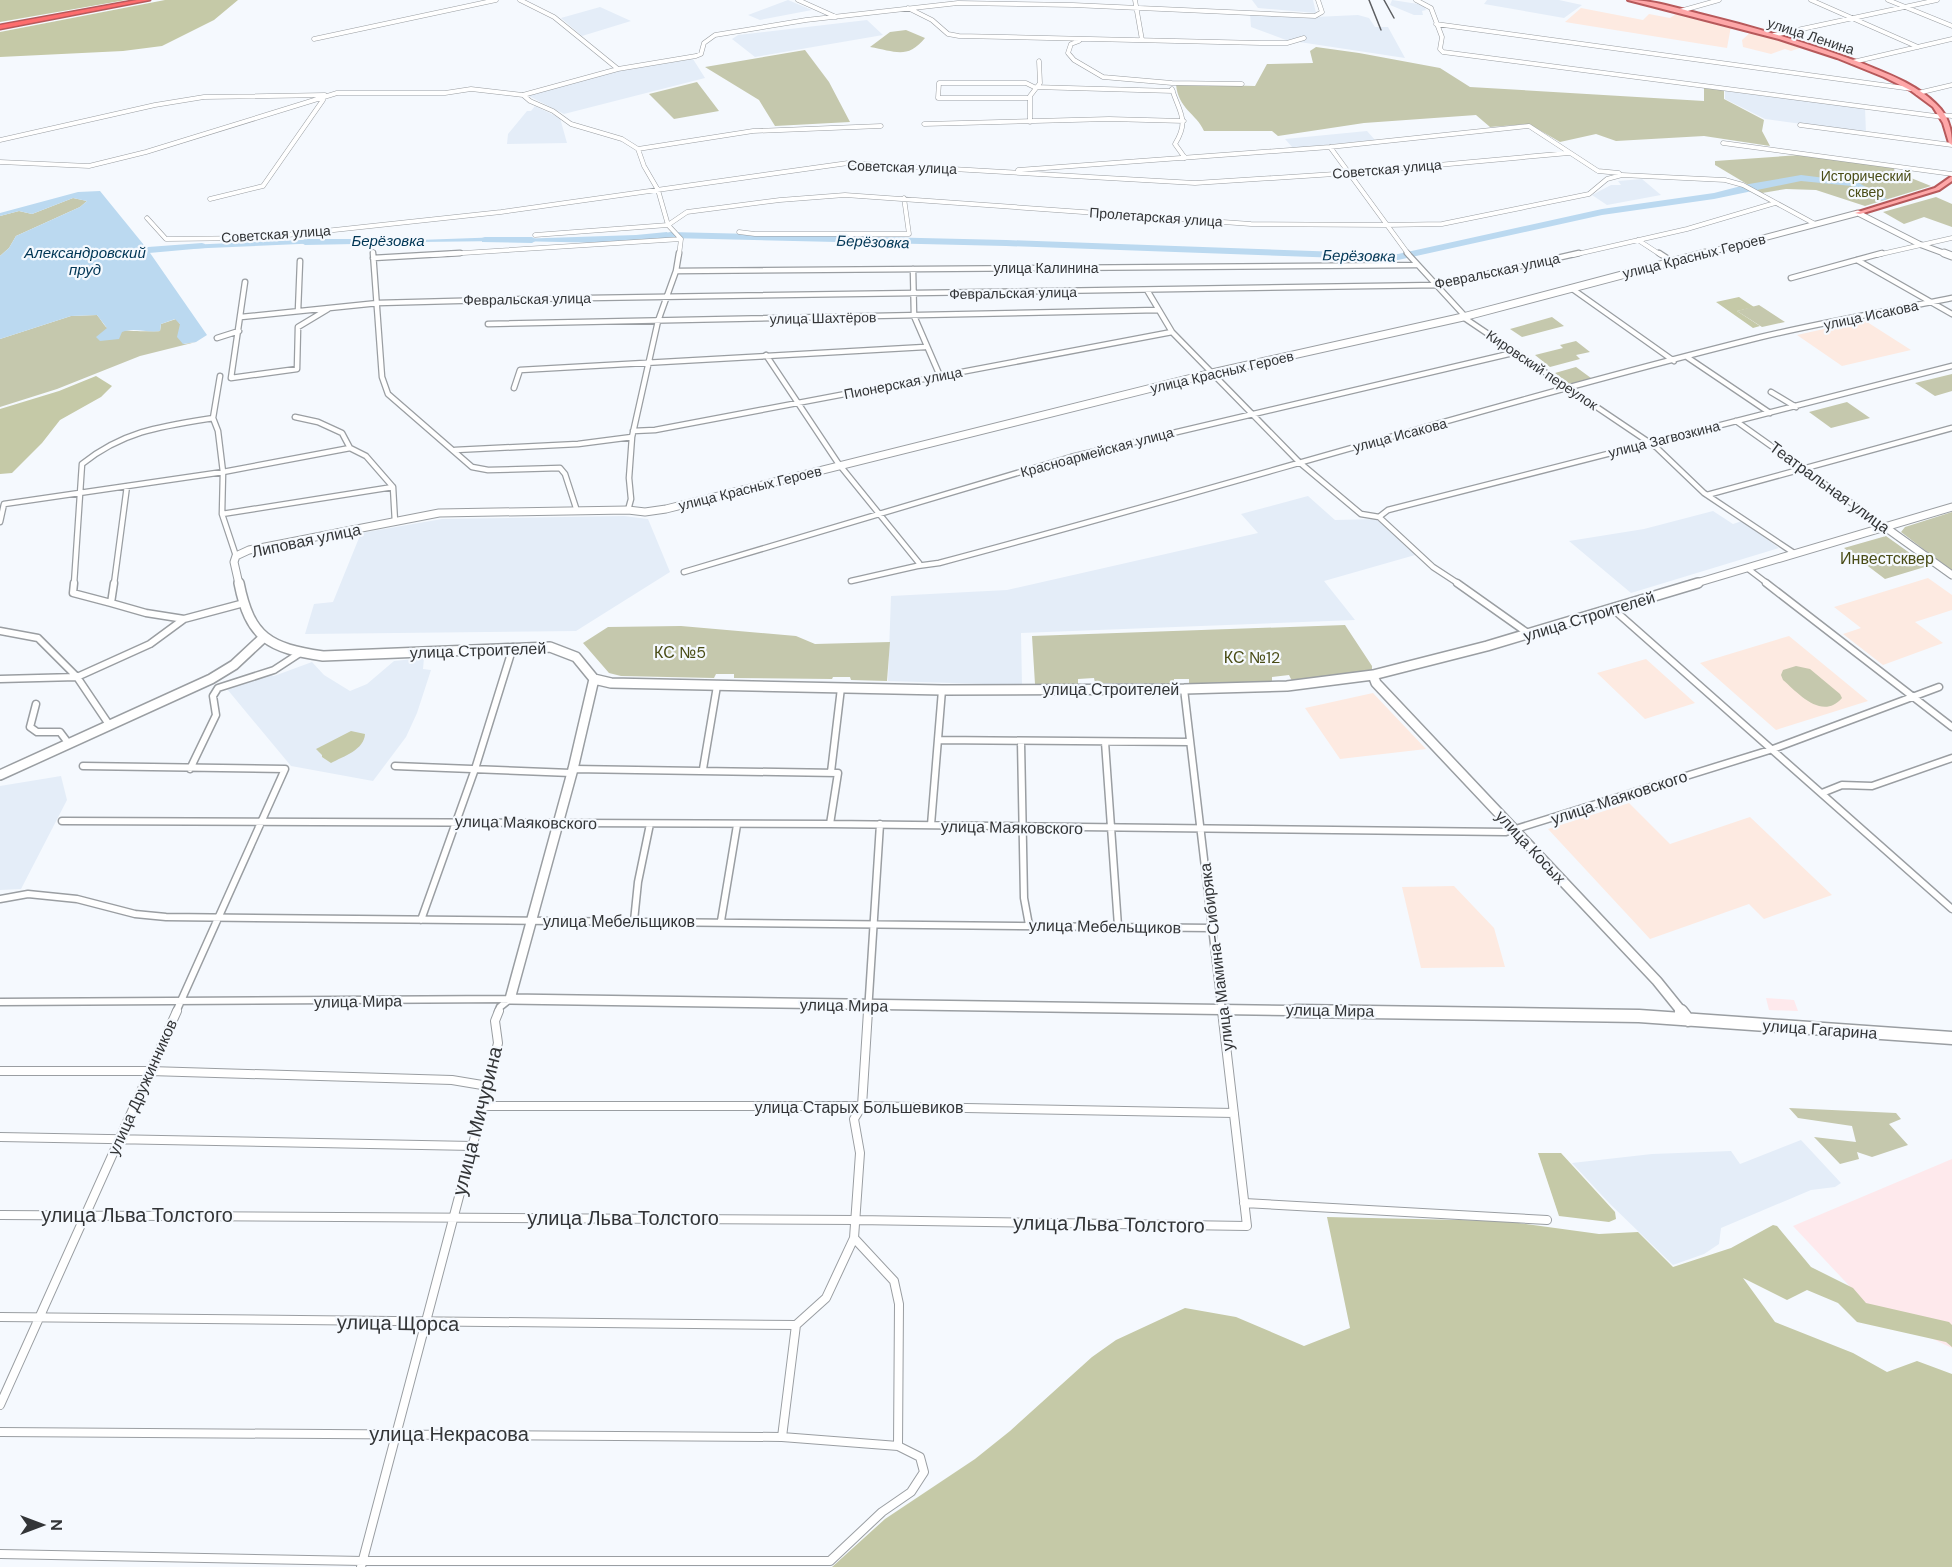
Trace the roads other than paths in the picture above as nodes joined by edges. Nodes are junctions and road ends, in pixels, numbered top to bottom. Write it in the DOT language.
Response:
graph roads {
  1 [pos="147,0"];
  2 [pos="496,0"];
  3 [pos="520,0"];
  4 [pos="798,0"];
  5 [pos="1135,0"];
  6 [pos="1318,0"];
  7 [pos="1416,0"];
  8 [pos="1631,0"];
  9 [pos="1719,0"];
  10 [pos="1811,0"];
  11 [pos="1888,0"];
  12 [pos="1936,0"];
  13 [pos="1138,7"];
  14 [pos="1905,7"];
  15 [pos="907,8"];
  16 [pos="1680,11"];
  17 [pos="836,16"];
  18 [pos="1852,19"];
  19 [pos="1436,24"];
  20 [pos="1952,26"];
  21 [pos="0,27"];
  22 [pos="1774,35"];
  23 [pos="1304,38"];
  24 [pos="314,39"];
  25 [pos="1086,39"];
  26 [pos="1952,39"];
  27 [pos="1143,40"];
  28 [pos="1918,46"];
  29 [pos="1040,61"];
  30 [pos="1853,62"];
  31 [pos="618,69"];
  32 [pos="1172,83"];
  33 [pos="1242,84"];
  34 [pos="1952,85"];
  35 [pos="1034,87"];
  36 [pos="1173,91"];
  37 [pos="1915,91"];
  38 [pos="330,95"];
  39 [pos="523,95"];
  40 [pos="319,99"];
  41 [pos="1028,99"];
  42 [pos="1943,116"];
  43 [pos="1952,116"];
  44 [pos="1184,121"];
  45 [pos="1030,122"];
  46 [pos="924,124"];
  47 [pos="1800,125"];
  48 [pos="881,126"];
  49 [pos="0,140"];
  50 [pos="1723,143"];
  51 [pos="1952,144"];
  52 [pos="1330,147"];
  53 [pos="638,149"];
  54 [pos="1569,153"];
  55 [pos="1185,158"];
  56 [pos="0,162"];
  57 [pos="1005,172"];
  58 [pos="1350,173"];
  59 [pos="1628,174"];
  60 [pos="1952,176"];
  61 [pos="658,190"];
  62 [pos="904,198"];
  63 [pos="210,199"];
  64 [pos="1775,203"];
  65 [pos="1858,213"];
  66 [pos="147,218"];
  67 [pos="1815,224"];
  68 [pos="668,225"];
  69 [pos="1386,225"];
  70 [pos="739,232"];
  71 [pos="535,235"];
  72 [pos="1952,238"];
  73 [pos="681,239"];
  74 [pos="1638,240"];
  75 [pos="1919,244"];
  76 [pos="373,252"];
  77 [pos="1952,256"];
  78 [pos="373,258"];
  79 [pos="1857,260"];
  80 [pos="300,261"];
  81 [pos="1673,261"];
  82 [pos="1416,265"];
  83 [pos="913,269"];
  84 [pos="676,271"];
  85 [pos="1791,278"];
  86 [pos="245,282"];
  87 [pos="1438,285"];
  88 [pos="1572,288"];
  89 [pos="1148,290"];
  90 [pos="913,294"];
  91 [pos="667,297"];
  92 [pos="1952,298"];
  93 [pos="1932,302"];
  94 [pos="378,303"];
  95 [pos="329,308"];
  96 [pos="1158,310"];
  97 [pos="298,311"];
  98 [pos="1952,314"];
  99 [pos="914,316"];
  100 [pos="241,317"];
  101 [pos="1463,317"];
  102 [pos="658,321"];
  103 [pos="488,324"];
  104 [pos="239,331"];
  105 [pos="1172,332"];
  106 [pos="217,338"];
  107 [pos="925,347"];
  108 [pos="1517,352"];
  109 [pos="766,355"];
  110 [pos="1687,357"];
  111 [pos="649,361"];
  112 [pos="1674,361"];
  113 [pos="1952,366"];
  114 [pos="1212,373"];
  115 [pos="220,376"];
  116 [pos="940,376"];
  117 [pos="514,388"];
  118 [pos="1572,389"];
  119 [pos="1771,392"];
  120 [pos="796,404"];
  121 [pos="1796,407"];
  122 [pos="1249,412"];
  123 [pos="1770,413"];
  124 [pos="296,417"];
  125 [pos="213,418"];
  126 [pos="1736,421"];
  127 [pos="1952,428"];
  128 [pos="633,431"];
  129 [pos="632,437"];
  130 [pos="1649,442"];
  131 [pos="350,448"];
  132 [pos="455,450"];
  133 [pos="1299,462"];
  134 [pos="841,466"];
  135 [pos="1804,469"];
  136 [pos="224,472"];
  137 [pos="127,486"];
  138 [pos="393,487"];
  139 [pos="79,493"];
  140 [pos="1707,495"];
  141 [pos="1952,507"];
  142 [pos="628,510"];
  143 [pos="577,511"];
  144 [pos="222,514"];
  145 [pos="875,514"];
  146 [pos="1379,517"];
  147 [pos="0,522"];
  148 [pos="395,522"];
  149 [pos="1885,527"];
  150 [pos="1794,553"];
  151 [pos="236,556"];
  152 [pos="919,563"];
  153 [pos="1747,568"];
  154 [pos="684,572"];
  155 [pos="1952,575"];
  156 [pos="851,581"];
  157 [pos="111,603"];
  158 [pos="244,603"];
  159 [pos="1614,609"];
  160 [pos="184,620"];
  161 [pos="0,631"];
  162 [pos="1529,634"];
  163 [pos="264,637"];
  164 [pos="513,647"];
  165 [pos="300,653"];
  166 [pos="1373,675"];
  167 [pos="77,677"];
  168 [pos="0,679"];
  169 [pos="594,680"];
  170 [pos="717,686"];
  171 [pos="1939,687"];
  172 [pos="841,688"];
  173 [pos="1184,689"];
  174 [pos="942,690"];
  175 [pos="1913,696"];
  176 [pos="36,704"];
  177 [pos="110,726"];
  178 [pos="1952,727"];
  179 [pos="938,740"];
  180 [pos="1021,742"];
  181 [pos="1105,742"];
  182 [pos="1190,742"];
  183 [pos="69,744"];
  184 [pos="1773,748"];
  185 [pos="1952,758"];
  186 [pos="395,765"];
  187 [pos="83,766"];
  188 [pos="190,769"];
  189 [pos="475,769"];
  190 [pos="703,769"];
  191 [pos="572,771"];
  192 [pos="834,772"];
  193 [pos="0,775"];
  194 [pos="1822,793"];
  195 [pos="62,821"];
  196 [pos="262,821"];
  197 [pos="457,821"];
  198 [pos="557,822"];
  199 [pos="651,824"];
  200 [pos="830,824"];
  201 [pos="880,824"];
  202 [pos="737,825"];
  203 [pos="931,825"];
  204 [pos="1023,828"];
  205 [pos="1110,828"];
  206 [pos="1201,828"];
  207 [pos="1515,830"];
  208 [pos="0,899"];
  209 [pos="1952,909"];
  210 [pos="219,918"];
  211 [pos="422,920"];
  212 [pos="531,921"];
  213 [pos="634,921"];
  214 [pos="721,921"];
  215 [pos="874,924"];
  216 [pos="1029,925"];
  217 [pos="1118,926"];
  218 [pos="1212,928"];
  219 [pos="510,999"];
  220 [pos="0,1002"];
  221 [pos="180,1003"];
  222 [pos="868,1005"];
  223 [pos="1222,1008"];
  224 [pos="1688,1020"];
  225 [pos="1952,1038"];
  226 [pos="0,1071"];
  227 [pos="150,1071"];
  228 [pos="488,1086"];
  229 [pos="862,1106"];
  230 [pos="483,1107"];
  231 [pos="1234,1113"];
  232 [pos="0,1137"];
  233 [pos="120,1138"];
  234 [pos="473,1146"];
  235 [pos="1244,1203"];
  236 [pos="0,1215"];
  237 [pos="85,1215"];
  238 [pos="453,1216"];
  239 [pos="856,1220"];
  240 [pos="1547,1220"];
  241 [pos="1247,1226"];
  242 [pos="854,1238"];
  243 [pos="0,1317"];
  244 [pos="39,1318"];
  245 [pos="426,1323"];
  246 [pos="796,1324"];
  247 [pos="0,1405"];
  248 [pos="0,1432"];
  249 [pos="396,1434"];
  250 [pos="782,1437"];
  251 [pos="898,1446"];
  252 [pos="0,1554"];
  253 [pos="362,1564"];
  1 -- 21 [label="highway"];
  2 -- 24 [label="street"];
  3 -- 31 [label="street"];
  4 -- 17 [label="street"];
  5 -- 13 [label="street"];
  6 -- 13 [label="street"];
  7 -- 19 [label="street"];
  8 -- 16 [label="main road, улица Ленина"];
  9 -- 16 [label="street"];
  10 -- 18 [label="street"];
  11 -- 14 [label="street"];
  12 -- 14 [label="street"];
  13 -- 15 [label="street"];
  13 -- 27 [label="street"];
  14 -- 18 [label="street"];
  14 -- 20 [label="street"];
  15 -- 17 [label="street"];
  15 -- 25 [label="street"];
  16 -- 22 [label="main road, улица Ленина"];
  17 -- 31 [label="street"];
  18 -- 22 [label="street"];
  18 -- 28 [label="street"];
  19 -- 37 [label="street"];
  19 -- 42 [label="street"];
  22 -- 30 [label="main road, улица Ленина"];
  23 -- 27 [label="street"];
  25 -- 27 [label="street"];
  25 -- 32 [label="street"];
  26 -- 28 [label="street"];
  28 -- 30 [label="street"];
  29 -- 35 [label="street"];
  30 -- 37 [label="main road, улица Ленина"];
  31 -- 39 [label="street"];
  32 -- 33 [label="street"];
  32 -- 36 [label="street"];
  34 -- 37 [label="street"];
  35 -- 36 [label="street"];
  35 -- 41 [label="street"];
  35 -- 41 [label="street"];
  36 -- 44 [label="street"];
  37 -- 42 [label="main road, улица Ленина"];
  38 -- 39 [label="street"];
  38 -- 40 [label="street"];
  38 -- 49 [label="street"];
  39 -- 53 [label="street"];
  40 -- 56 [label="street"];
  40 -- 63 [label="street"];
  41 -- 45 [label="street"];
  42 -- 43 [label="street"];
  42 -- 51 [label="main road, улица Ленина"];
  44 -- 45 [label="street"];
  44 -- 55 [label="street"];
  45 -- 46 [label="street"];
  47 -- 51 [label="street"];
  48 -- 53 [label="street"];
  50 -- 60 [label="street"];
  52 -- 54 [label="street"];
  52 -- 55 [label="street"];
  52 -- 58 [label="street, Кировский переулок"];
  53 -- 61 [label="street"];
  54 -- 58 [label="street, Советская улица"];
  54 -- 59 [label="street"];
  55 -- 57 [label="street"];
  57 -- 58 [label="street, Советская улица"];
  57 -- 61 [label="street, Советская улица"];
  58 -- 69 [label="street, Кировский переулок"];
  59 -- 64 [label="street, Пролетарская улица"];
  59 -- 69 [label="street, Пролетарская улица"];
  60 -- 65 [label="main road"];
  61 -- 66 [label="street, Советская улица"];
  61 -- 68 [label="street"];
  62 -- 68 [label="street, Пролетарская улица"];
  62 -- 69 [label="street, Пролетарская улица"];
  62 -- 70 [label="street"];
  64 -- 67 [label="street, Пролетарская улица"];
  64 -- 74 [label="street, Февральская улица"];
  65 -- 67 [label="main road, улица Красных Героев"];
  65 -- 75 [label="main road"];
  67 -- 81 [label="main road, улица Красных Героев"];
  68 -- 71 [label="street, Пролетарская улица"];
  68 -- 73 [label="street"];
  69 -- 82 [label="street, Кировский переулок"];
  72 -- 75 [label="street"];
  73 -- 78 [label="street"];
  73 -- 84 [label="street"];
  74 -- 81 [label="street"];
  74 -- 87 [label="street, Февральская улица"];
  75 -- 77 [label="main road"];
  75 -- 79 [label="street"];
  76 -- 78 [label="street"];
  78 -- 94 [label="street"];
  79 -- 85 [label="street"];
  79 -- 93 [label="street"];
  80 -- 97 [label="street"];
  81 -- 88 [label="main road, улица Красных Героев"];
  82 -- 83 [label="street, улица Калинина"];
  82 -- 87 [label="street, Кировский переулок"];
  83 -- 84 [label="street, улица Калинина"];
  83 -- 90 [label="street"];
  84 -- 91 [label="street"];
  86 -- 100 [label="street"];
  87 -- 89 [label="street, Февральская улица"];
  87 -- 101 [label="street, Кировский переулок"];
  88 -- 101 [label="main road, улица Красных Героев"];
  88 -- 112 [label="street"];
  89 -- 90 [label="street, Февральская улица"];
  89 -- 96 [label="street"];
  90 -- 91 [label="street, Февральская улица"];
  90 -- 99 [label="street"];
  91 -- 94 [label="street, Февральская улица"];
  91 -- 102 [label="street"];
  92 -- 93 [label="street, улица Исакова"];
  93 -- 98 [label="street"];
  93 -- 110 [label="street, улица Исакова"];
  94 -- 95 [label="street, Февральская улица"];
  94 -- 132 [label="street"];
  95 -- 97 [label="street, Февральская улица"];
  95 -- 104 [label="street"];
  96 -- 99 [label="street, улица Шахтёров"];
  96 -- 105 [label="street"];
  97 -- 100 [label="street, Февральская улица"];
  99 -- 102 [label="street, улица Шахтёров"];
  99 -- 107 [label="street"];
  100 -- 104 [label="street"];
  101 -- 108 [label="street, Кировский переулок"];
  101 -- 114 [label="main road, улица Красных Героев"];
  102 -- 103 [label="street, улица Шахтёров"];
  102 -- 111 [label="street"];
  104 -- 106 [label="street"];
  105 -- 114 [label="street"];
  105 -- 116 [label="street, Пионерская улица"];
  107 -- 109 [label="street"];
  107 -- 116 [label="street"];
  108 -- 118 [label="street, Кировский переулок"];
  108 -- 122 [label="street, Красноармейская улица"];
  109 -- 111 [label="street"];
  109 -- 120 [label="street"];
  110 -- 112 [label="street, улица Исакова"];
  110 -- 123 [label="street"];
  111 -- 117 [label="street"];
  111 -- 128 [label="street"];
  112 -- 118 [label="street, улица Исакова"];
  113 -- 121 [label="street, улица Загвозкина"];
  114 -- 122 [label="street"];
  114 -- 134 [label="main road, улица Красных Героев"];
  115 -- 125 [label="street"];
  116 -- 120 [label="street, Пионерская улица"];
  118 -- 130 [label="street, Кировский переулок"];
  118 -- 133 [label="street, улица Исакова"];
  119 -- 121 [label="street"];
  120 -- 128 [label="street, Пионерская улица"];
  120 -- 134 [label="street"];
  121 -- 123 [label="street, улица Загвозкина"];
  122 -- 133 [label="street"];
  122 -- 145 [label="street, Красноармейская улица"];
  123 -- 126 [label="street, улица Загвозкина"];
  124 -- 131 [label="street"];
  125 -- 136 [label="street"];
  125 -- 139 [label="street"];
  126 -- 130 [label="street, улица Загвозкина"];
  126 -- 135 [label="street, Театральная улица"];
  127 -- 135 [label="street"];
  128 -- 129 [label="street"];
  129 -- 132 [label="street"];
  129 -- 142 [label="street"];
  130 -- 140 [label="street, Кировский переулок"];
  130 -- 146 [label="street, улица Загвозкина"];
  131 -- 136 [label="street"];
  131 -- 138 [label="street"];
  132 -- 143 [label="street"];
  133 -- 146 [label="street"];
  133 -- 152 [label="street, улица Исакова"];
  134 -- 142 [label="main road, улица Красных Героев"];
  134 -- 145 [label="street"];
  135 -- 140 [label="street"];
  135 -- 149 [label="street, Театральная улица"];
  136 -- 137 [label="street"];
  136 -- 144 [label="street"];
  137 -- 139 [label="street"];
  137 -- 157 [label="street"];
  138 -- 144 [label="street"];
  138 -- 148 [label="street"];
  139 -- 147 [label="street"];
  139 -- 157 [label="street"];
  140 -- 150 [label="street, Кировский переулок"];
  141 -- 149 [label="main road, улица Строителей"];
  142 -- 143 [label="main road, улица Красных Героев"];
  143 -- 148 [label="main road, Липовая улица"];
  144 -- 151 [label="street"];
  145 -- 152 [label="street"];
  145 -- 154 [label="street, Красноармейская улица"];
  146 -- 162 [label="street"];
  148 -- 151 [label="main road, Липовая улица"];
  149 -- 150 [label="main road, улица Строителей"];
  149 -- 155 [label="main road, Театральная улица"];
  150 -- 153 [label="main road, улица Строителей"];
  151 -- 158 [label="main road, Липовая улица"];
  152 -- 156 [label="street, улица Исакова"];
  153 -- 159 [label="main road, улица Строителей"];
  153 -- 175 [label="street"];
  157 -- 160 [label="street"];
  158 -- 160 [label="street"];
  158 -- 163 [label="main road, Липовая улица"];
  159 -- 162 [label="main road, улица Строителей"];
  159 -- 184 [label="street"];
  160 -- 167 [label="street"];
  161 -- 167 [label="street"];
  162 -- 166 [label="main road, улица Строителей"];
  163 -- 165 [label="main road, улица Строителей"];
  163 -- 177 [label="main road"];
  164 -- 165 [label="main road, улица Строителей"];
  164 -- 169 [label="main road, улица Строителей"];
  164 -- 189 [label="street"];
  165 -- 188 [label="street"];
  166 -- 173 [label="main road, улица Строителей"];
  166 -- 207 [label="main road, улица Косых"];
  167 -- 168 [label="street"];
  167 -- 177 [label="street"];
  169 -- 170 [label="main road, улица Строителей"];
  169 -- 191 [label="main road, улица Мичурина"];
  170 -- 172 [label="main road, улица Строителей"];
  170 -- 190 [label="street"];
  171 -- 175 [label="street, улица Маяковского"];
  172 -- 174 [label="main road, улица Строителей"];
  172 -- 192 [label="street"];
  173 -- 174 [label="main road, улица Строителей"];
  173 -- 182 [label="street, улица Мамина-Сибиряка"];
  174 -- 179 [label="street"];
  175 -- 178 [label="street"];
  175 -- 184 [label="street, улица Маяковского"];
  176 -- 183 [label="street"];
  177 -- 183 [label="main road"];
  179 -- 180 [label="street"];
  179 -- 203 [label="street"];
  180 -- 181 [label="street"];
  180 -- 204 [label="street"];
  181 -- 182 [label="street"];
  181 -- 205 [label="street"];
  182 -- 206 [label="street, улица Мамина-Сибиряка"];
  183 -- 193 [label="main road"];
  184 -- 194 [label="street"];
  184 -- 207 [label="street, улица Маяковского"];
  185 -- 194 [label="street"];
  186 -- 189 [label="street"];
  187 -- 188 [label="street"];
  188 -- 196 [label="street, улица Дружинников"];
  189 -- 191 [label="street"];
  189 -- 197 [label="street"];
  190 -- 191 [label="street"];
  190 -- 192 [label="street"];
  191 -- 198 [label="main road, улица Мичурина"];
  192 -- 200 [label="street"];
  194 -- 209 [label="street"];
  195 -- 196 [label="street, улица Маяковского"];
  196 -- 197 [label="street, улица Маяковского"];
  196 -- 210 [label="street, улица Дружинников"];
  197 -- 198 [label="street, улица Маяковского"];
  197 -- 211 [label="street"];
  198 -- 199 [label="street, улица Маяковского"];
  198 -- 212 [label="main road, улица Мичурина"];
  199 -- 202 [label="street, улица Маяковского"];
  199 -- 213 [label="street"];
  200 -- 201 [label="street, улица Маяковского"];
  200 -- 202 [label="street, улица Маяковского"];
  201 -- 203 [label="street, улица Маяковского"];
  201 -- 215 [label="street"];
  202 -- 214 [label="street"];
  203 -- 204 [label="street, улица Маяковского"];
  204 -- 205 [label="street, улица Маяковского"];
  204 -- 216 [label="street"];
  205 -- 206 [label="street, улица Маяковского"];
  205 -- 217 [label="street"];
  206 -- 207 [label="street, улица Маяковского"];
  206 -- 218 [label="street, улица Мамина-Сибиряка"];
  207 -- 224 [label="main road, улица Косых"];
  208 -- 210 [label="street, улица Мебельщиков"];
  210 -- 211 [label="street, улица Мебельщиков"];
  210 -- 221 [label="street, улица Дружинников"];
  211 -- 212 [label="street, улица Мебельщиков"];
  212 -- 213 [label="street, улица Мебельщиков"];
  212 -- 219 [label="main road, улица Мичурина"];
  213 -- 214 [label="street, улица Мебельщиков"];
  214 -- 215 [label="street, улица Мебельщиков"];
  215 -- 216 [label="street, улица Мебельщиков"];
  215 -- 222 [label="street"];
  216 -- 217 [label="street, улица Мебельщиков"];
  217 -- 218 [label="street, улица Мебельщиков"];
  218 -- 223 [label="street, улица Мамина-Сибиряка"];
  219 -- 221 [label="street, улица Мира"];
  219 -- 222 [label="main road, улица Мира"];
  219 -- 228 [label="street, улица Мичурина"];
  220 -- 221 [label="street, улица Мира"];
  221 -- 227 [label="street, улица Дружинников"];
  222 -- 223 [label="main road, улица Мира"];
  222 -- 229 [label="street"];
  223 -- 224 [label="main road, улица Мира"];
  223 -- 231 [label="street, улица Мамина-Сибиряка"];
  224 -- 225 [label="main road, улица Гагарина"];
  226 -- 227 [label="street"];
  227 -- 228 [label="street"];
  227 -- 233 [label="street, улица Дружинников"];
  228 -- 230 [label="street, улица Мичурина"];
  229 -- 230 [label="street, улица Старых Большевиков"];
  229 -- 231 [label="street, улица Старых Большевиков"];
  229 -- 239 [label="street"];
  230 -- 234 [label="street, улица Мичурина"];
  231 -- 235 [label="street, улица Мамина-Сибиряка"];
  232 -- 233 [label="street"];
  233 -- 234 [label="street"];
  233 -- 237 [label="street, улица Дружинников"];
  234 -- 238 [label="street, улица Мичурина"];
  235 -- 240 [label="street"];
  235 -- 241 [label="street, улица Мамина-Сибиряка"];
  236 -- 237 [label="street, улица Льва Толстого"];
  237 -- 238 [label="street, улица Льва Толстого"];
  237 -- 244 [label="street, улица Дружинников"];
  238 -- 239 [label="street, улица Льва Толстого"];
  238 -- 245 [label="street, улица Мичурина"];
  239 -- 241 [label="street, улица Льва Толстого"];
  239 -- 242 [label="street"];
  242 -- 246 [label="street"];
  242 -- 251 [label="street"];
  243 -- 244 [label="street, улица Щорса"];
  244 -- 245 [label="street, улица Щорса"];
  244 -- 247 [label="street, улица Дружинников"];
  245 -- 246 [label="street, улица Щорса"];
  245 -- 249 [label="street, улица Мичурина"];
  246 -- 250 [label="street"];
  248 -- 249 [label="street, улица Некрасова"];
  249 -- 250 [label="street, улица Некрасова"];
  249 -- 253 [label="street, улица Мичурина"];
  250 -- 251 [label="street, улица Некрасова"];
  251 -- 253 [label="street"];
  252 -- 253 [label="street"];
}
